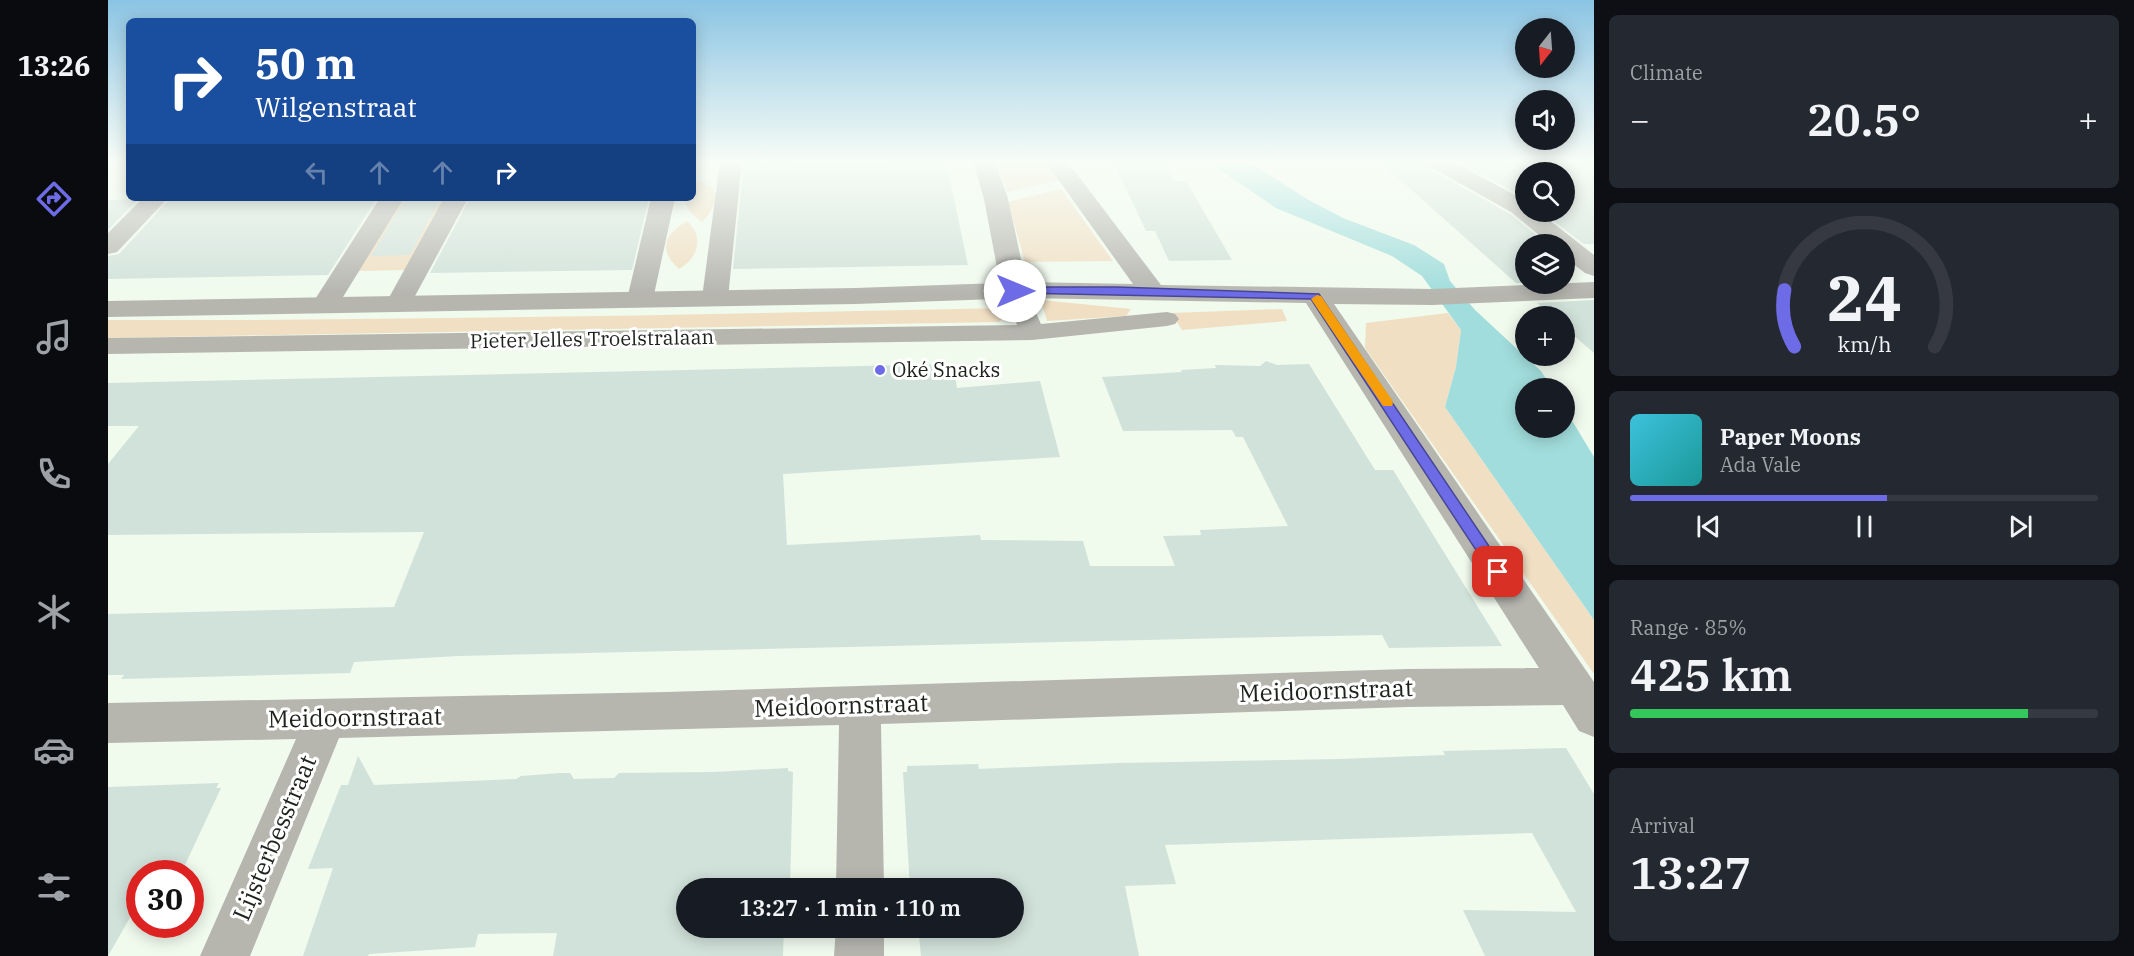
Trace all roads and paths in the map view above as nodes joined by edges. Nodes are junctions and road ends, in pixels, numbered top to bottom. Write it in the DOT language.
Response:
graph roads {
  1 [pos="149,206"];
  2 [pos="387,206"];
  3 [pos="452,206"];
  4 [pos="661,206"];
  5 [pos="726,206"];
  6 [pos="997,206"];
  7 [pos="1089,206"];
  8 [pos="1517,206"];
  9 [pos="108,247"];
  10 [pos="1594,268"];
  11 [pos="1594,290"];
  12 [pos="1015,291"];
  13 [pos="1154,293"];
  14 [pos="1315,296"];
  15 [pos="715,298"];
  16 [pos="640,299"];
  17 [pos="399,303"];
  18 [pos="325,304"];
  19 [pos="108,309"];
  20 [pos="1167,319"];
  21 [pos="1032,332"];
  22 [pos="108,346"];
  23 [pos="1584,701"];
  24 [pos="860,706"];
  25 [pos="326,719"];
  26 [pos="108,723"];
  27 [pos="860,878"];
  28 [pos="860,938"];
  29 [pos="225,956"];
  30 [pos="860,956"];
  1 -- 9 [label="street"];
  2 -- 18 [label="street"];
  3 -- 17 [label="street"];
  4 -- 16 [label="street"];
  5 -- 15 [label="street"];
  6 -- 12 [label="street"];
  7 -- 13 [label="street"];
  8 -- 10 [label="street"];
  11 -- 14 [label="street, Pieter Jelles Troelstralaan"];
  12 -- 13 [label="street, Pieter Jelles Troelstralaan"];
  12 -- 15 [label="street, Pieter Jelles Troelstralaan"];
  12 -- 21 [label="lane"];
  13 -- 14 [label="street, Pieter Jelles Troelstralaan"];
  14 -- 23 [label="street"];
  15 -- 16 [label="street, Pieter Jelles Troelstralaan"];
  16 -- 17 [label="street, Pieter Jelles Troelstralaan"];
  17 -- 18 [label="street, Pieter Jelles Troelstralaan"];
  18 -- 19 [label="street, Pieter Jelles Troelstralaan"];
  20 -- 21 [label="lane, Pieter Jelles Troelstralaan"];
  21 -- 22 [label="lane, Pieter Jelles Troelstralaan"];
  23 -- 24 [label="street, Meidoornstraat"];
  24 -- 25 [label="street, Meidoornstraat"];
  24 -- 27 [label="street"];
  25 -- 26 [label="street, Meidoornstraat"];
  25 -- 29 [label="street, Lijsterbesstraat"];
  28 -- 30 [label="street"];
}
